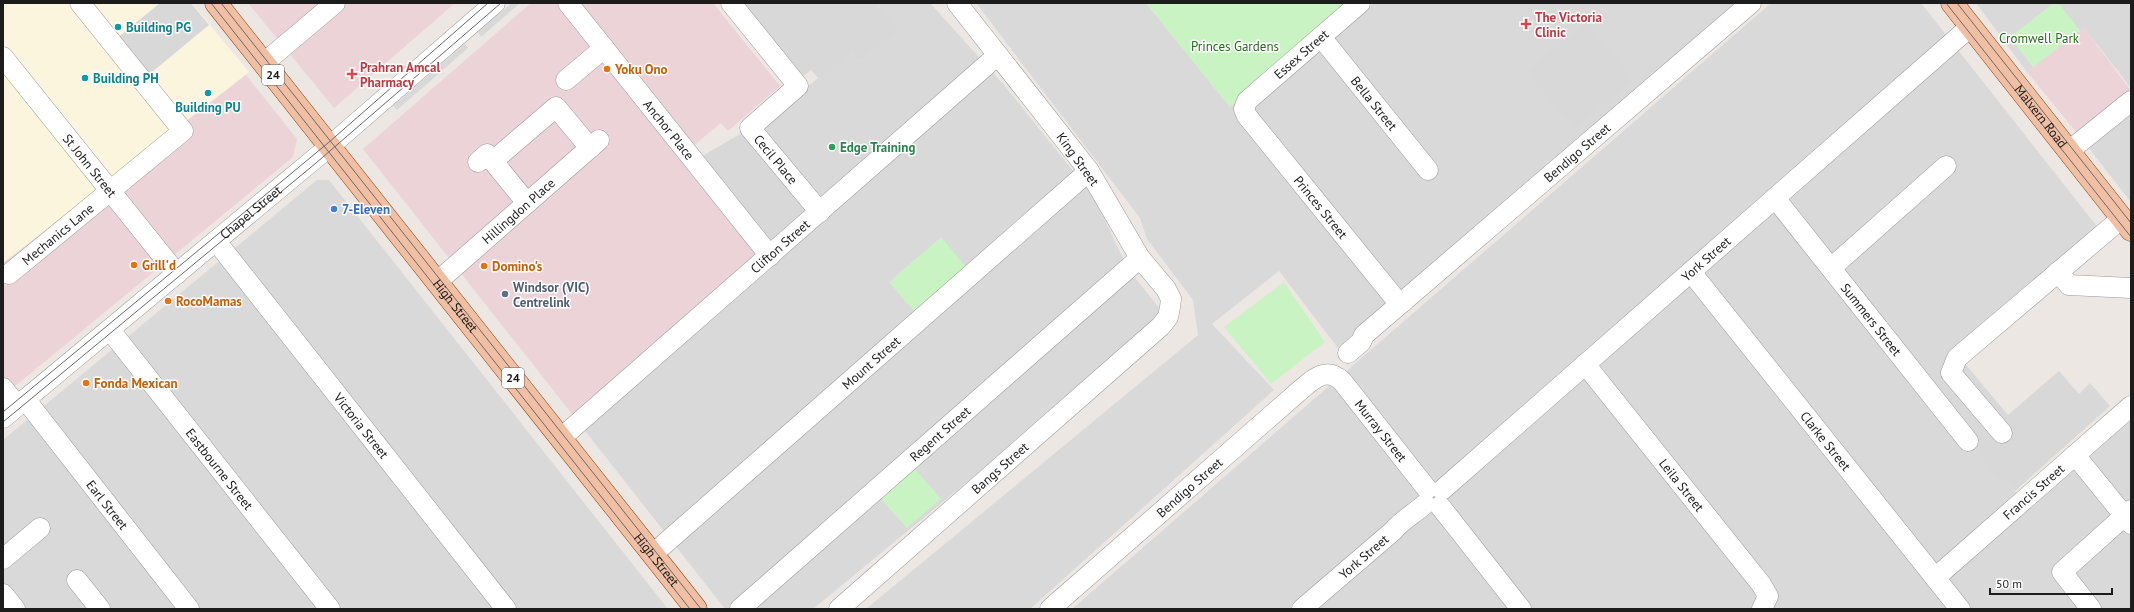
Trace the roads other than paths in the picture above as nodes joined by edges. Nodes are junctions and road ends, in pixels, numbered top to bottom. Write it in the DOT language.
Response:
graph roads {
  1 [pos="80,3"];
  2 [pos="216,3"];
  3 [pos="335,3"];
  4 [pos="495,3"];
  5 [pos="568,3"];
  6 [pos="731,3"];
  7 [pos="957,3"];
  8 [pos="1360,3"];
  9 [pos="1752,3"];
  10 [pos="1952,3"];
  11 [pos="1970,26"];
  12 [pos="1321,37"];
  13 [pos="604,48"];
  14 [pos="998,55"];
  15 [pos="3,57"];
  16 [pos="264,63"];
  17 [pos="566,80"];
  18 [pos="2131,101"];
  19 [pos="1244,106"];
  20 [pos="330,146"];
  21 [pos="2069,151"];
  22 [pos="1946,166"];
  23 [pos="1428,170"];
  24 [pos="1090,171"];
  25 [pos="110,192"];
  26 [pos="1775,198"];
  27 [pos="527,203"];
  28 [pos="820,212"];
  29 [pos="2126,224"];
  30 [pos="216,241"];
  31 [pos="770,256"];
  32 [pos="1140,258"];
  33 [pos="1831,268"];
  34 [pos="1691,272"];
  35 [pos="2058,272"];
  36 [pos="10,274"];
  37 [pos="177,274"];
  38 [pos="437,282"];
  39 [pos="2131,288"];
  40 [pos="1403,302"];
  41 [pos="1161,326"];
  42 [pos="110,330"];
  43 [pos="1348,353"];
  44 [pos="1585,364"];
  45 [pos="1332,374"];
  46 [pos="3,388"];
  47 [pos="2131,406"];
  48 [pos="15,408"];
  49 [pos="2002,432"];
  50 [pos="561,438"];
  51 [pos="1968,441"];
  52 [pos="2075,455"];
  53 [pos="1433,497"];
  54 [pos="2129,517"];
  55 [pos="40,528"];
  56 [pos="652,554"];
  57 [pos="3,560"];
  58 [pos="1935,578"];
  59 [pos="77,580"];
  60 [pos="3,594"];
  61 [pos="15,609"];
  62 [pos="100,609"];
  63 [pos="190,609"];
  64 [pos="330,609"];
  65 [pos="506,609"];
  66 [pos="696,609"];
  67 [pos="740,609"];
  68 [pos="839,609"];
  69 [pos="1050,609"];
  70 [pos="1302,609"];
  71 [pos="1521,609"];
  72 [pos="1762,609"];
  73 [pos="1960,609"];
  74 [pos="2091,609"];
  1 -- 25 [label="street, Mechanics Lane"];
  2 -- 16 [label="main road, High Street / 24"];
  3 -- 16 [label="street"];
  4 -- 20 [label="street, Chapel Street"];
  5 -- 13 [label="street, Anchor Place"];
  6 -- 28 [label="street, Cecil Place"];
  7 -- 14 [label="street, King Street"];
  8 -- 12 [label="street, Essex Street"];
  9 -- 40 [label="street, Bendigo Street"];
  10 -- 11 [label="main road, Malvern Road"];
  11 -- 21 [label="main road, Malvern Road"];
  11 -- 26 [label="street, York Street"];
  12 -- 19 [label="street, Essex Street"];
  12 -- 23 [label="street, Bella Street"];
  13 -- 17 [label="street"];
  13 -- 31 [label="street, Anchor Place"];
  14 -- 24 [label="street, King Street"];
  14 -- 28 [label="street, Clifton Street"];
  15 -- 25 [label="street, St John Street"];
  16 -- 20 [label="main road, High Street / 24"];
  18 -- 21 [label="street"];
  19 -- 40 [label="street, Princes Street"];
  20 -- 30 [label="street, Chapel Street"];
  20 -- 38 [label="main road, High Street / 24"];
  21 -- 29 [label="main road, Malvern Road"];
  22 -- 33 [label="street"];
  24 -- 32 [label="street, King Street"];
  24 -- 56 [label="street, Mount Street"];
  25 -- 36 [label="street, Mechanics Lane"];
  25 -- 37 [label="street, St John Street"];
  26 -- 33 [label="street, Summers Street"];
  26 -- 34 [label="street, York Street"];
  27 -- 27 [label="street, Hillingdon Place"];
  27 -- 38 [label="street, Hillingdon Place"];
  28 -- 31 [label="street, Clifton Street"];
  29 -- 35 [label="street"];
  30 -- 37 [label="street, Chapel Street"];
  30 -- 65 [label="street, Victoria Street"];
  31 -- 50 [label="street, Clifton Street"];
  32 -- 41 [label="street, King Street"];
  32 -- 67 [label="street, Regent Street"];
  33 -- 51 [label="street, Summers Street"];
  34 -- 44 [label="street, York Street"];
  34 -- 58 [label="street, Clarke Street"];
  35 -- 39 [label="street"];
  35 -- 49 [label="street"];
  37 -- 42 [label="street, Chapel Street"];
  38 -- 50 [label="main road, High Street / 24"];
  40 -- 43 [label="street, Bendigo Street"];
  41 -- 68 [label="street, Bangs Street"];
  42 -- 48 [label="street, Chapel Street"];
  42 -- 64 [label="street, Eastbourne Street"];
  44 -- 53 [label="street, York Street"];
  44 -- 72 [label="street, Leila Street"];
  45 -- 53 [label="street, Murray Street"];
  45 -- 69 [label="street, Bendigo Street"];
  46 -- 48 [label="street, Earl Street"];
  47 -- 52 [label="street, Francis Street"];
  48 -- 63 [label="street, Earl Street"];
  50 -- 56 [label="main road, High Street / 24"];
  52 -- 54 [label="street"];
  52 -- 58 [label="street, Francis Street"];
  53 -- 70 [label="street, York Street"];
  53 -- 71 [label="street, Murray Street"];
  54 -- 74 [label="street"];
  55 -- 57 [label="street"];
  56 -- 66 [label="main road, High Street / 24"];
  58 -- 73 [label="street, Clarke Street"];
  59 -- 62 [label="street"];
  60 -- 61 [label="street"];
}
